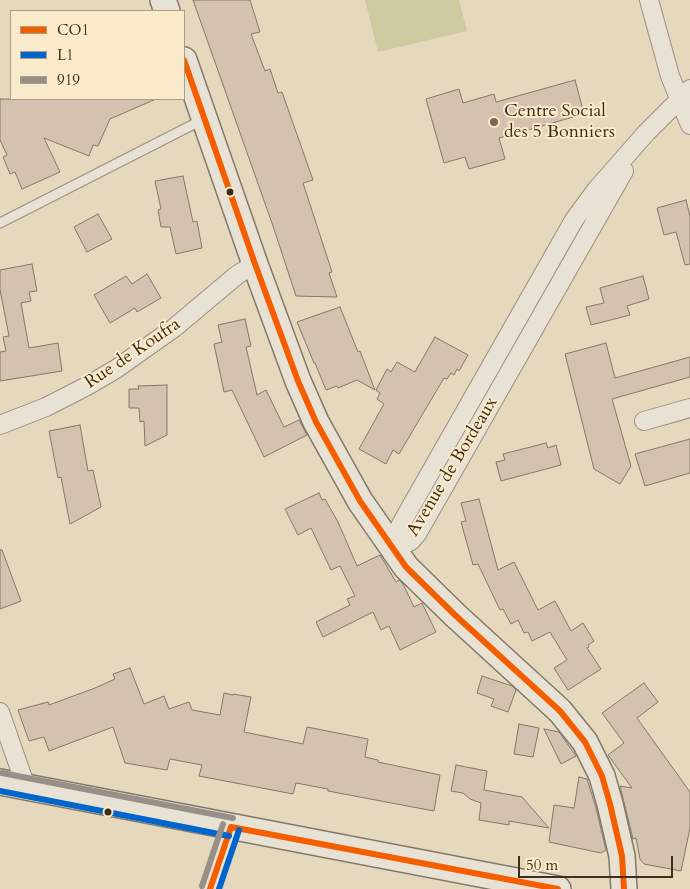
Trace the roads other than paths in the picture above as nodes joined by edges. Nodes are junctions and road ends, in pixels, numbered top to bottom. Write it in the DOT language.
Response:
graph roads {
  1 [pos="649,0"];
  2 [pos="185,63"];
  3 [pos="684,95"];
  4 [pos="204,118"];
  5 [pos="690,124"];
  6 [pos="0,223"];
  7 [pos="255,264"];
  8 [pos="690,408"];
  9 [pos="644,421"];
  10 [pos="0,425"];
  11 [pos="393,550"];
  12 [pos="0,712"];
  13 [pos="0,782"];
  14 [pos="26,787"];
  15 [pos="231,827"];
  16 [pos="210,889"];
  17 [pos="558,889"];
  18 [pos="624,889"];
  1 -- 3 [label="street"];
  2 -- 4 [label="street"];
  3 -- 5 [label="street"];
  3 -- 11 [label="street, Avenue de Bordeaux"];
  4 -- 6 [label="lane"];
  4 -- 7 [label="street"];
  7 -- 10 [label="street, Rue de Koufra"];
  7 -- 11 [label="street"];
  8 -- 9 [label="street"];
  11 -- 18 [label="street"];
  12 -- 14 [label="street"];
  13 -- 14 [label="street"];
  14 -- 15 [label="street"];
  15 -- 16 [label="street"];
  15 -- 17 [label="street"];
}
